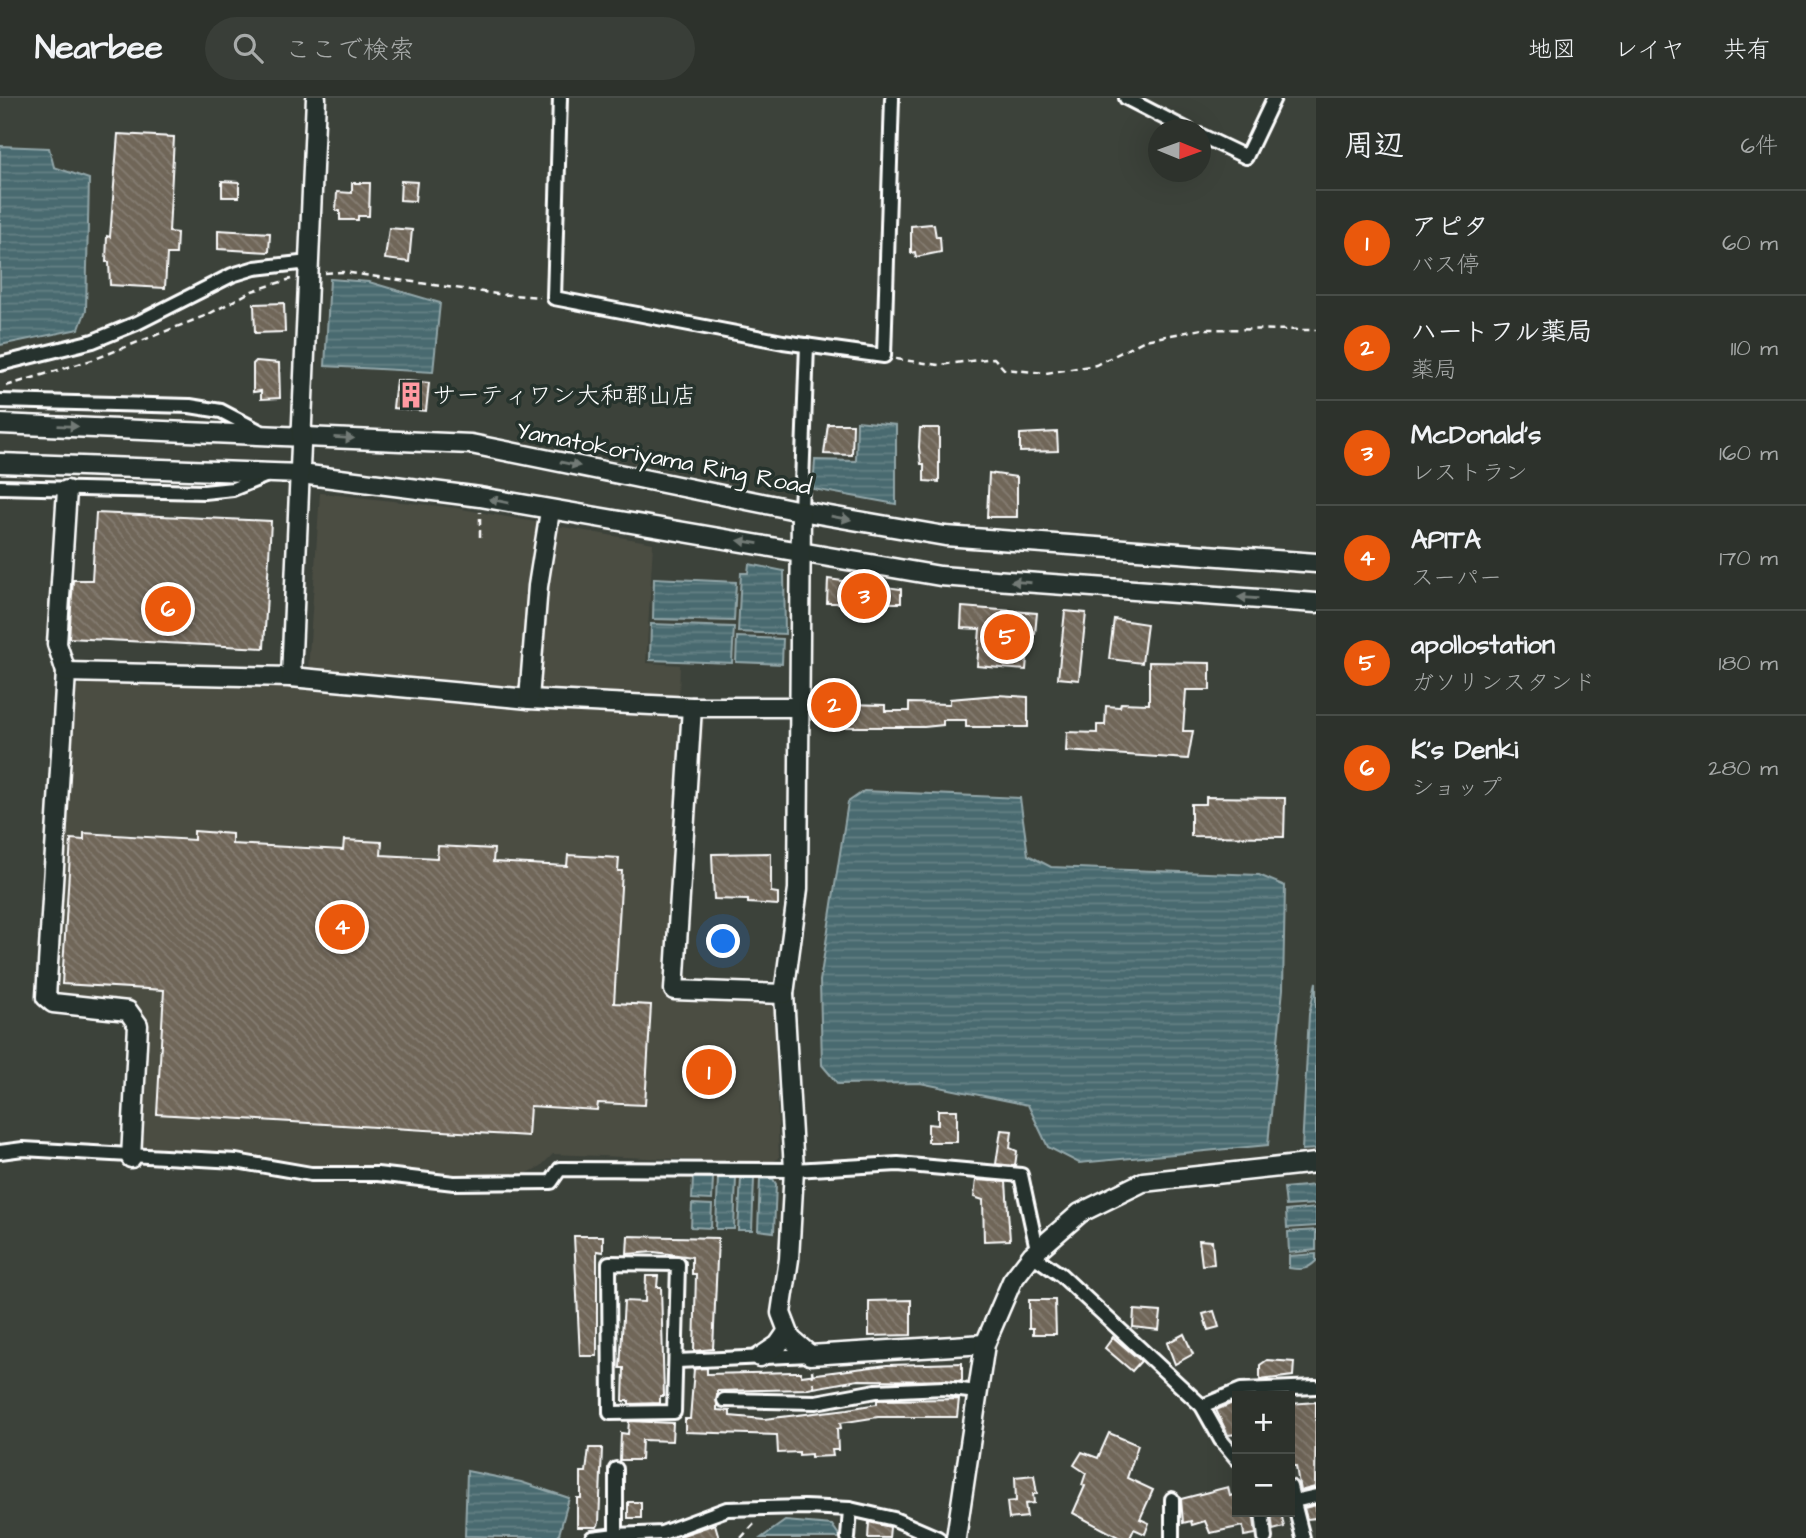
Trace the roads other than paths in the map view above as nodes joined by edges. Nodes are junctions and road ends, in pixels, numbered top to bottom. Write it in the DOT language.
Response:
graph roads {
  1 [pos="316,98"];
  2 [pos="560,98"];
  3 [pos="892,98"];
  4 [pos="1126,98"];
  5 [pos="1274,98"];
  6 [pos="1167,119"];
  7 [pos="1211,140"];
  8 [pos="309,268"];
  9 [pos="807,345"];
  10 [pos="0,364"];
  11 [pos="0,401"];
  12 [pos="0,424"];
  13 [pos="265,434"];
  14 [pos="304,436"];
  15 [pos="0,463"];
  16 [pos="272,473"];
  17 [pos="301,474"];
  18 [pos="0,487"];
  19 [pos="67,490"];
  20 [pos="550,511"];
  21 [pos="801,511"];
  22 [pos="800,551"];
  23 [pos="1316,563"];
  24 [pos="1316,603"];
  25 [pos="66,672"];
  26 [pos="291,677"];
  27 [pos="529,699"];
  28 [pos="692,707"];
  29 [pos="798,707"];
  30 [pos="784,994"];
  31 [pos="0,1152"];
  32 [pos="131,1158"];
  33 [pos="1316,1163"];
  34 [pos="794,1170"];
  35 [pos="1034,1252"];
  36 [pos="787,1332"];
  37 [pos="985,1344"];
  38 [pos="810,1355"];
  39 [pos="760,1357"];
  40 [pos="677,1361"];
  41 [pos="1316,1387"];
  42 [pos="978,1391"];
  43 [pos="724,1400"];
  44 [pos="1202,1406"];
  45 [pos="1233,1454"];
  46 [pos="616,1469"];
  47 [pos="1316,1496"];
  48 [pos="1172,1499"];
  49 [pos="1295,1501"];
  50 [pos="1295,1505"];
  51 [pos="850,1509"];
  52 [pos="1263,1517"];
  53 [pos="616,1535"];
  54 [pos="592,1538"];
  55 [pos="848,1538"];
  56 [pos="938,1538"];
  57 [pos="956,1538"];
  58 [pos="1172,1538"];
  59 [pos="1265,1538"];
  60 [pos="1303,1538"];
  1 -- 8 [label="street"];
  2 -- 9 [label="street"];
  3 -- 9 [label="street"];
  4 -- 6 [label="street"];
  5 -- 7 [label="street"];
  8 -- 10 [label="street"];
  8 -- 14 [label="street"];
  9 -- 21 [label="street"];
  11 -- 13 [label="street"];
  12 -- 13 [label="street, Yamatokoriyama Ring Road, one-way"];
  13 -- 14 [label="street, Yamatokoriyama Ring Road"];
  14 -- 17 [label="street"];
  14 -- 21 [label="street, Yamatokoriyama Ring Road, one-way"];
  15 -- 16 [label="street"];
  16 -- 17 [label="street"];
  16 -- 19 [label="street"];
  20 -- 17 [label="street, one-way"];
  17 -- 26 [label="street"];
  18 -- 19 [label="street"];
  19 -- 25 [label="street"];
  22 -- 20 [label="street, one-way"];
  20 -- 27 [label="street"];
  21 -- 22 [label="street"];
  21 -- 23 [label="street, Yamatokoriyama Ring Road, one-way"];
  24 -- 22 [label="street, one-way"];
  22 -- 29 [label="street"];
  25 -- 26 [label="street"];
  25 -- 32 [label="street"];
  26 -- 27 [label="street"];
  27 -- 28 [label="street"];
  28 -- 29 [label="street"];
  28 -- 30 [label="street"];
  29 -- 30 [label="street"];
  30 -- 34 [label="street"];
  31 -- 32 [label="street"];
  32 -- 34 [label="street"];
  33 -- 35 [label="street"];
  34 -- 35 [label="street"];
  34 -- 36 [label="street"];
  35 -- 37 [label="street"];
  35 -- 44 [label="street"];
  36 -- 38 [label="street"];
  36 -- 39 [label="street"];
  37 -- 38 [label="street"];
  37 -- 42 [label="street"];
  38 -- 39 [label="street"];
  39 -- 40 [label="street"];
  40 -- 40 [label="street"];
  41 -- 44 [label="street"];
  42 -- 43 [label="street"];
  42 -- 57 [label="street"];
  44 -- 45 [label="street"];
  46 -- 53 [label="street"];
  47 -- 49 [label="street"];
  48 -- 58 [label="street"];
  50 -- 60 [label="street"];
  51 -- 53 [label="street"];
  51 -- 55 [label="street"];
  51 -- 56 [label="street"];
  52 -- 59 [label="street"];
  53 -- 54 [label="street"];
}
